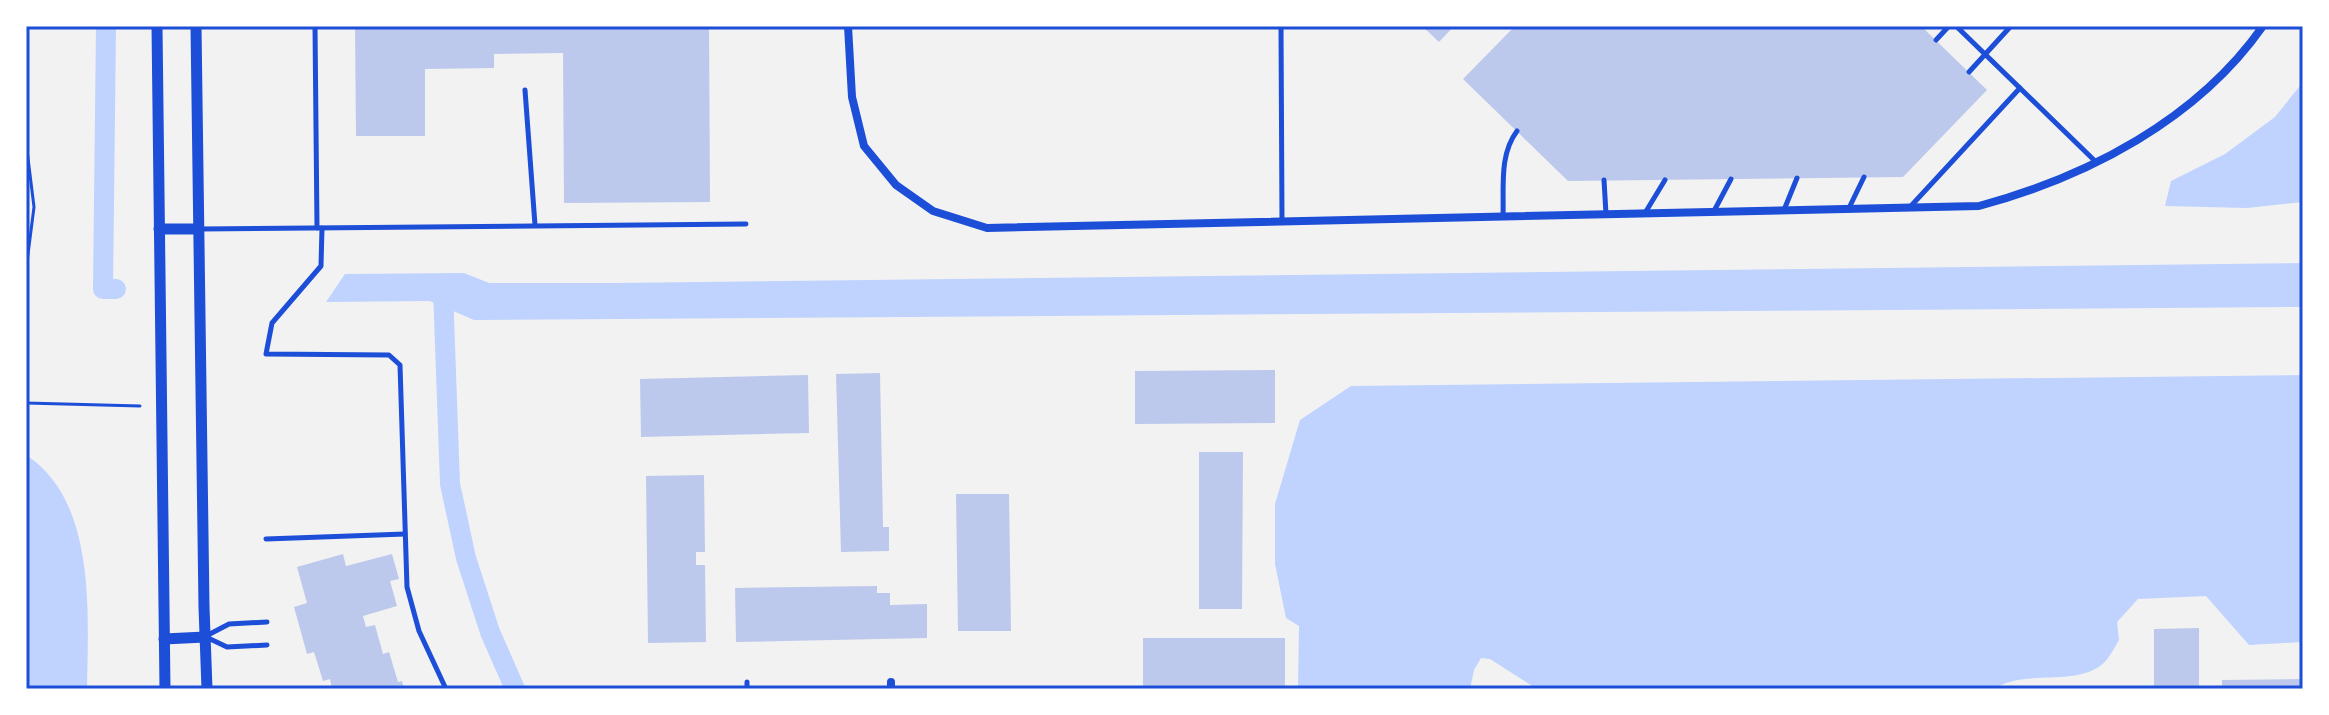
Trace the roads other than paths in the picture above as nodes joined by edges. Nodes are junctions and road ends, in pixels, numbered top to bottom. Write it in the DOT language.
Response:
graph roads {
  1 [pos="157,26"];
  2 [pos="196,26"];
  3 [pos="315,26"];
  4 [pos="848,26"];
  5 [pos="1281,26"];
  6 [pos="1949,26"];
  7 [pos="1956,26"];
  8 [pos="2011,26"];
  9 [pos="2263,26"];
  10 [pos="1936,40"];
  11 [pos="1984,53"];
  12 [pos="1969,72"];
  13 [pos="2020,88"];
  14 [pos="525,90"];
  15 [pos="1517,131"];
  16 [pos="2097,163"];
  17 [pos="1864,177"];
  18 [pos="1797,178"];
  19 [pos="1731,179"];
  20 [pos="1604,180"];
  21 [pos="1665,180"];
  22 [pos="1910,207"];
  23 [pos="1848,209"];
  24 [pos="1784,210"];
  25 [pos="1714,212"];
  26 [pos="1645,213"];
  27 [pos="1606,214"];
  28 [pos="1503,217"];
  29 [pos="1282,223"];
  30 [pos="746,224"];
  31 [pos="535,225"];
  32 [pos="320,228"];
  33 [pos="159,229"];
  34 [pos="199,229"];
  35 [pos="405,534"];
  36 [pos="266,539"];
  37 [pos="267,622"];
  38 [pos="205,637"];
  39 [pos="164,639"];
  40 [pos="267,645"];
  41 [pos="165,689"];
  42 [pos="207,689"];
  43 [pos="446,689"];
  1 -- 33 [label="street"];
  2 -- 34 [label="street"];
  3 -- 32 [label="lane"];
  4 -- 29 [label="street"];
  5 -- 29 [label="lane"];
  6 -- 10 [label="lane"];
  7 -- 11 [label="lane"];
  8 -- 11 [label="lane"];
  9 -- 16 [label="street"];
  11 -- 12 [label="lane"];
  11 -- 13 [label="lane"];
  13 -- 16 [label="lane"];
  13 -- 22 [label="lane"];
  14 -- 31 [label="lane"];
  15 -- 28 [label="lane"];
  16 -- 22 [label="street"];
  17 -- 23 [label="lane"];
  18 -- 24 [label="lane"];
  19 -- 25 [label="lane"];
  20 -- 27 [label="lane"];
  21 -- 26 [label="lane"];
  22 -- 23 [label="street"];
  23 -- 24 [label="street"];
  24 -- 25 [label="street"];
  25 -- 26 [label="street"];
  26 -- 27 [label="street"];
  27 -- 28 [label="street"];
  28 -- 29 [label="street"];
  30 -- 31 [label="lane"];
  31 -- 32 [label="lane"];
  32 -- 34 [label="lane"];
  32 -- 35 [label="lane"];
  33 -- 34 [label="street"];
  33 -- 39 [label="street"];
  34 -- 38 [label="street"];
  35 -- 36 [label="lane"];
  35 -- 43 [label="lane"];
  37 -- 38 [label="lane"];
  38 -- 39 [label="street"];
  38 -- 40 [label="lane"];
  38 -- 42 [label="street"];
  39 -- 41 [label="street"];
}
